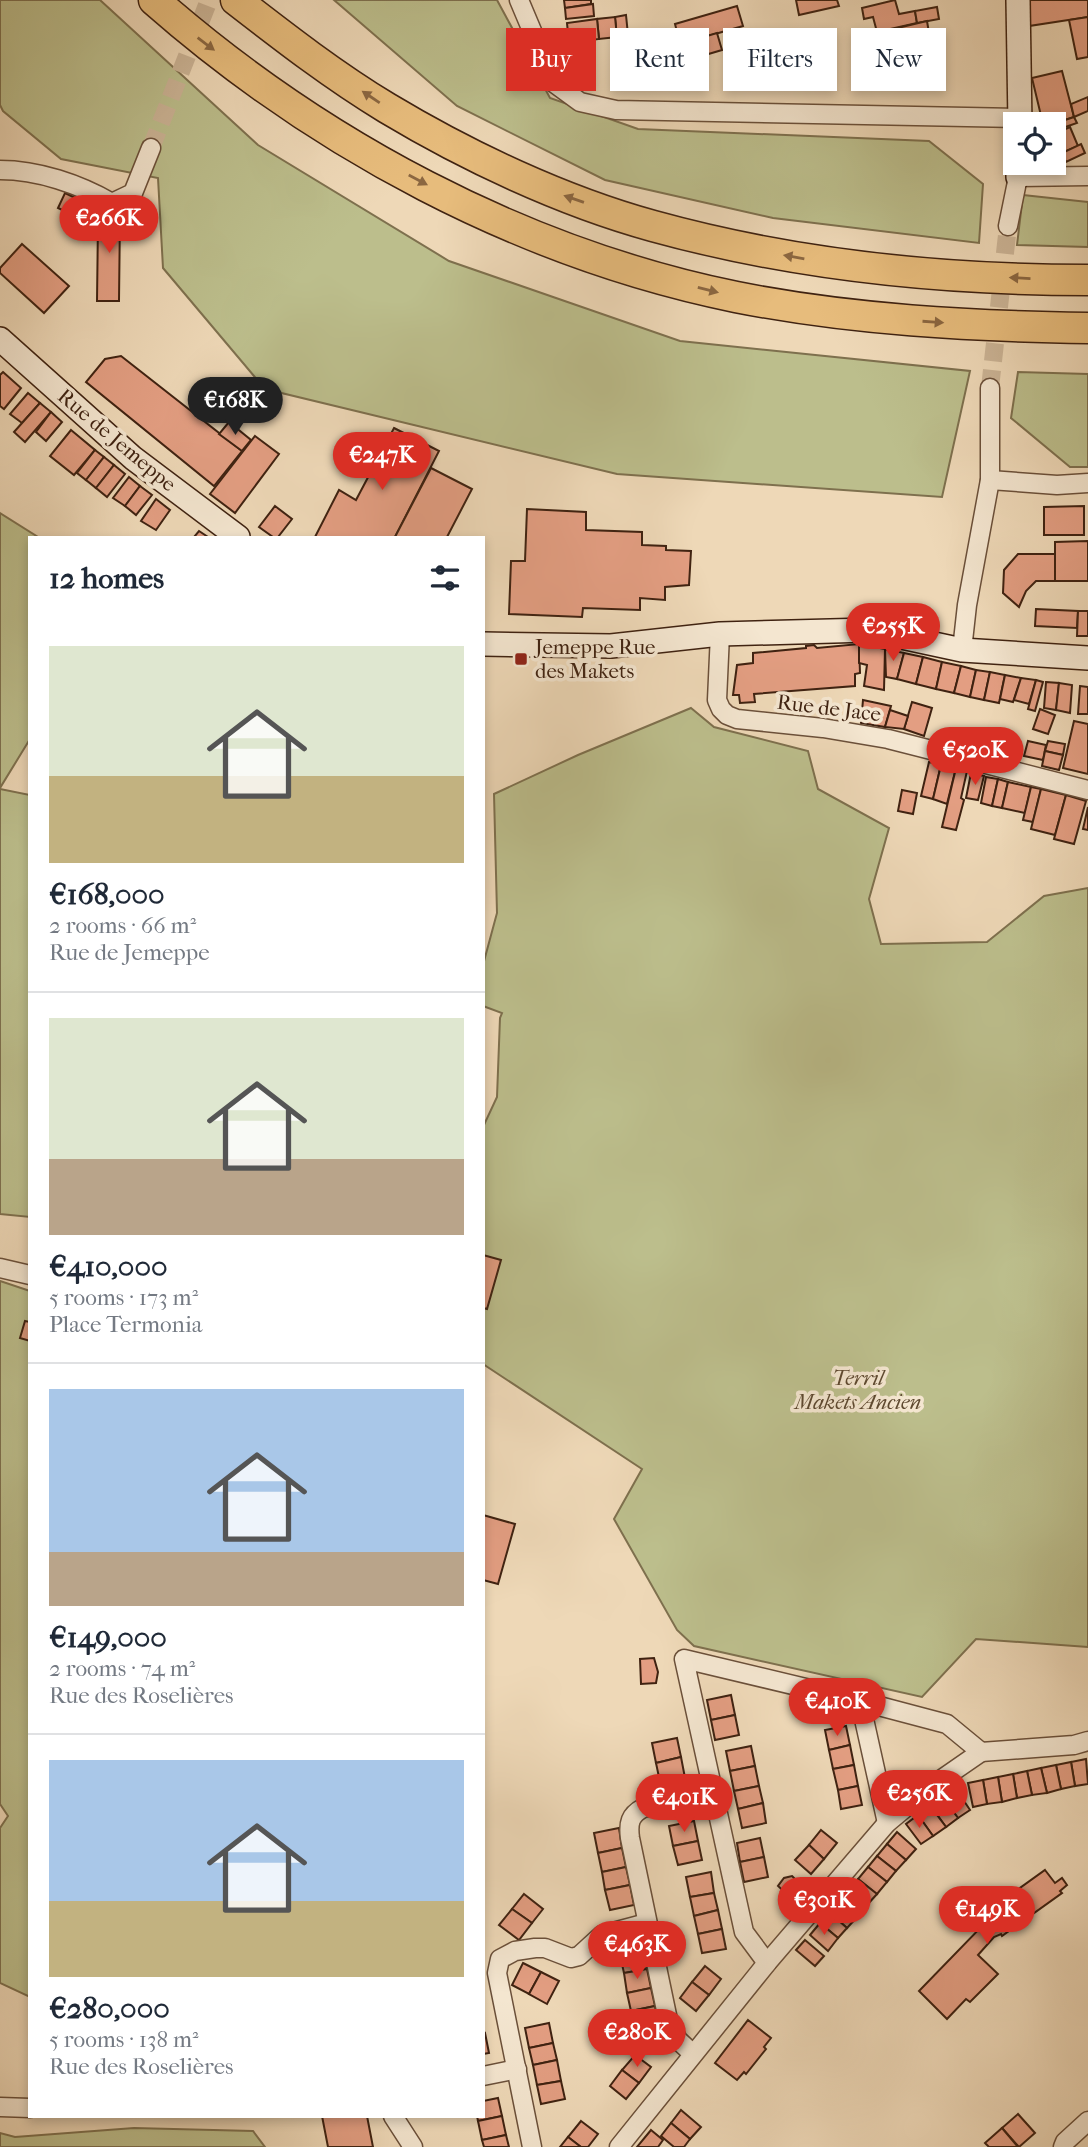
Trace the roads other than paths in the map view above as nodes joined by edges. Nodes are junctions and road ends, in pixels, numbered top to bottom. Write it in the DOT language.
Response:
graph roads {
  1 [pos="154,0"];
  2 [pos="236,0"];
  3 [pos="519,0"];
  4 [pos="1018,0"];
  5 [pos="1020,112"];
  6 [pos="1003,121"];
  7 [pos="151,148"];
  8 [pos="0,170"];
  9 [pos="1066,174"];
  10 [pos="1017,175"];
  11 [pos="1088,176"];
  12 [pos="1008,226"];
  13 [pos="1088,280"];
  14 [pos="1088,328"];
  15 [pos="0,339"];
  16 [pos="990,388"];
  17 [pos="990,480"];
  18 [pos="1088,483"];
  19 [pos="237,536"];
  20 [pos="720,634"];
  21 [pos="485,644"];
  22 [pos="962,650"];
  23 [pos="1088,658"];
  24 [pos="1088,790"];
  25 [pos="0,1268"];
  26 [pos="28,1275"];
  27 [pos="860,1701"];
  28 [pos="1088,1741"];
  29 [pos="981,1752"];
  30 [pos="715,1793"];
  31 [pos="887,1823"];
  32 [pos="647,1923"];
  33 [pos="767,1963"];
  34 [pos="693,2054"];
  35 [pos="517,2069"];
  36 [pos="485,2076"];
  37 [pos="0,2107"];
  38 [pos="28,2108"];
  39 [pos="394,2118"];
  40 [pos="1088,2121"];
  41 [pos="413,2147"];
  42 [pos="532,2147"];
  43 [pos="619,2147"];
  44 [pos="1063,2147"];
  1 -- 14 [label="highway, one-way"];
  13 -- 2 [label="highway, one-way"];
  3 -- 6 [label="street"];
  4 -- 5 [label="street"];
  7 -- 8 [label="street"];
  9 -- 11 [label="street"];
  10 -- 12 [label="street"];
  15 -- 19 [label="street, Rue de Jemeppe"];
  16 -- 17 [label="street"];
  17 -- 18 [label="street"];
  17 -- 22 [label="street"];
  20 -- 21 [label="street"];
  20 -- 22 [label="street"];
  20 -- 24 [label="street, Rue de Jace"];
  22 -- 23 [label="street"];
  25 -- 26 [label="street"];
  27 -- 29 [label="street"];
  27 -- 30 [label="street"];
  27 -- 31 [label="street"];
  28 -- 29 [label="street"];
  29 -- 31 [label="street"];
  30 -- 32 [label="street"];
  30 -- 33 [label="street"];
  31 -- 33 [label="street"];
  32 -- 34 [label="street"];
  32 -- 35 [label="street"];
  33 -- 34 [label="street"];
  34 -- 43 [label="street"];
  35 -- 36 [label="street"];
  35 -- 42 [label="street"];
  37 -- 38 [label="street"];
  39 -- 41 [label="street"];
  40 -- 44 [label="street"];
}
